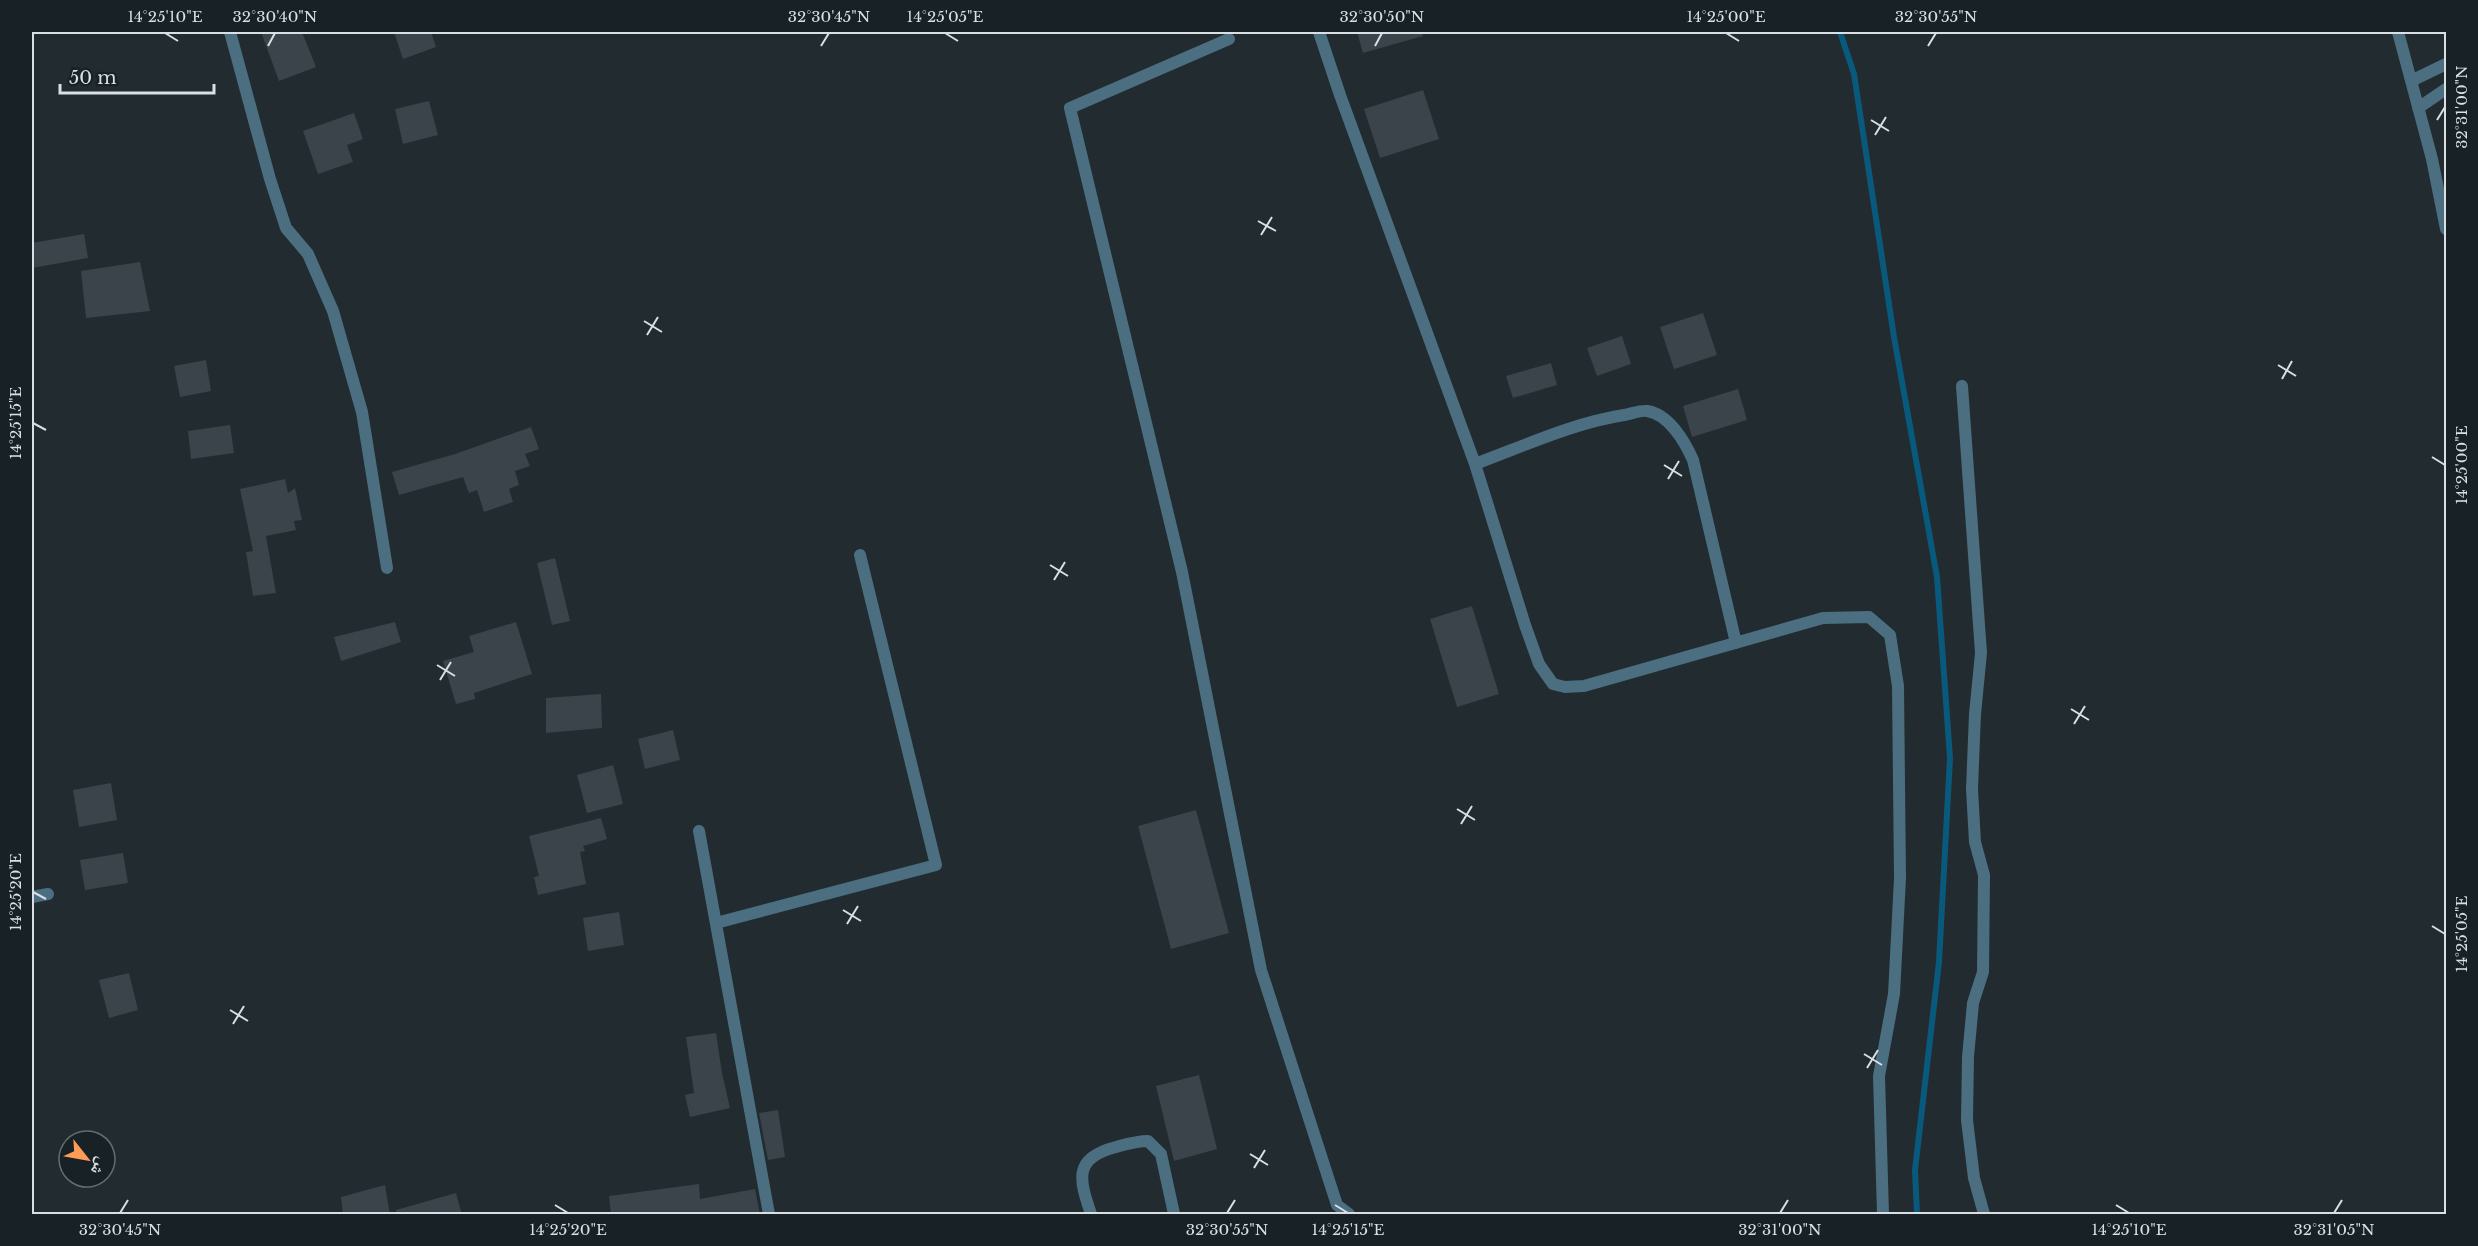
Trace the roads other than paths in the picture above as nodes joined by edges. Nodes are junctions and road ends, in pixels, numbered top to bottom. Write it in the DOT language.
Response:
graph roads {
  1 [pos="230,32"];
  2 [pos="1319,32"];
  3 [pos="2398,32"];
  4 [pos="1228,39"];
  5 [pos="2446,64"];
  6 [pos="2411,81"];
  7 [pos="2446,89"];
  8 [pos="2418,108"];
  9 [pos="2446,229"];
  10 [pos="1962,386"];
  11 [pos="1475,464"];
  12 [pos="860,555"];
  13 [pos="387,568"];
  14 [pos="1736,643"];
  15 [pos="699,831"];
  16 [pos="48,894"];
  17 [pos="32,897"];
  18 [pos="716,923"];
  19 [pos="769,1215"];
  20 [pos="1091,1215"];
  21 [pos="1174,1215"];
  22 [pos="1349,1215"];
  23 [pos="1883,1215"];
  24 [pos="1984,1215"];
  1 -- 13 [label="street"];
  2 -- 11 [label="street"];
  3 -- 6 [label="street"];
  4 -- 22 [label="street"];
  5 -- 6 [label="street"];
  6 -- 8 [label="street"];
  7 -- 8 [label="street"];
  8 -- 9 [label="street"];
  10 -- 24 [label="street"];
  11 -- 14 [label="street"];
  11 -- 14 [label="street"];
  12 -- 18 [label="street"];
  14 -- 23 [label="street"];
  15 -- 18 [label="street"];
  16 -- 17 [label="street"];
  18 -- 19 [label="street"];
  20 -- 21 [label="street"];
}
